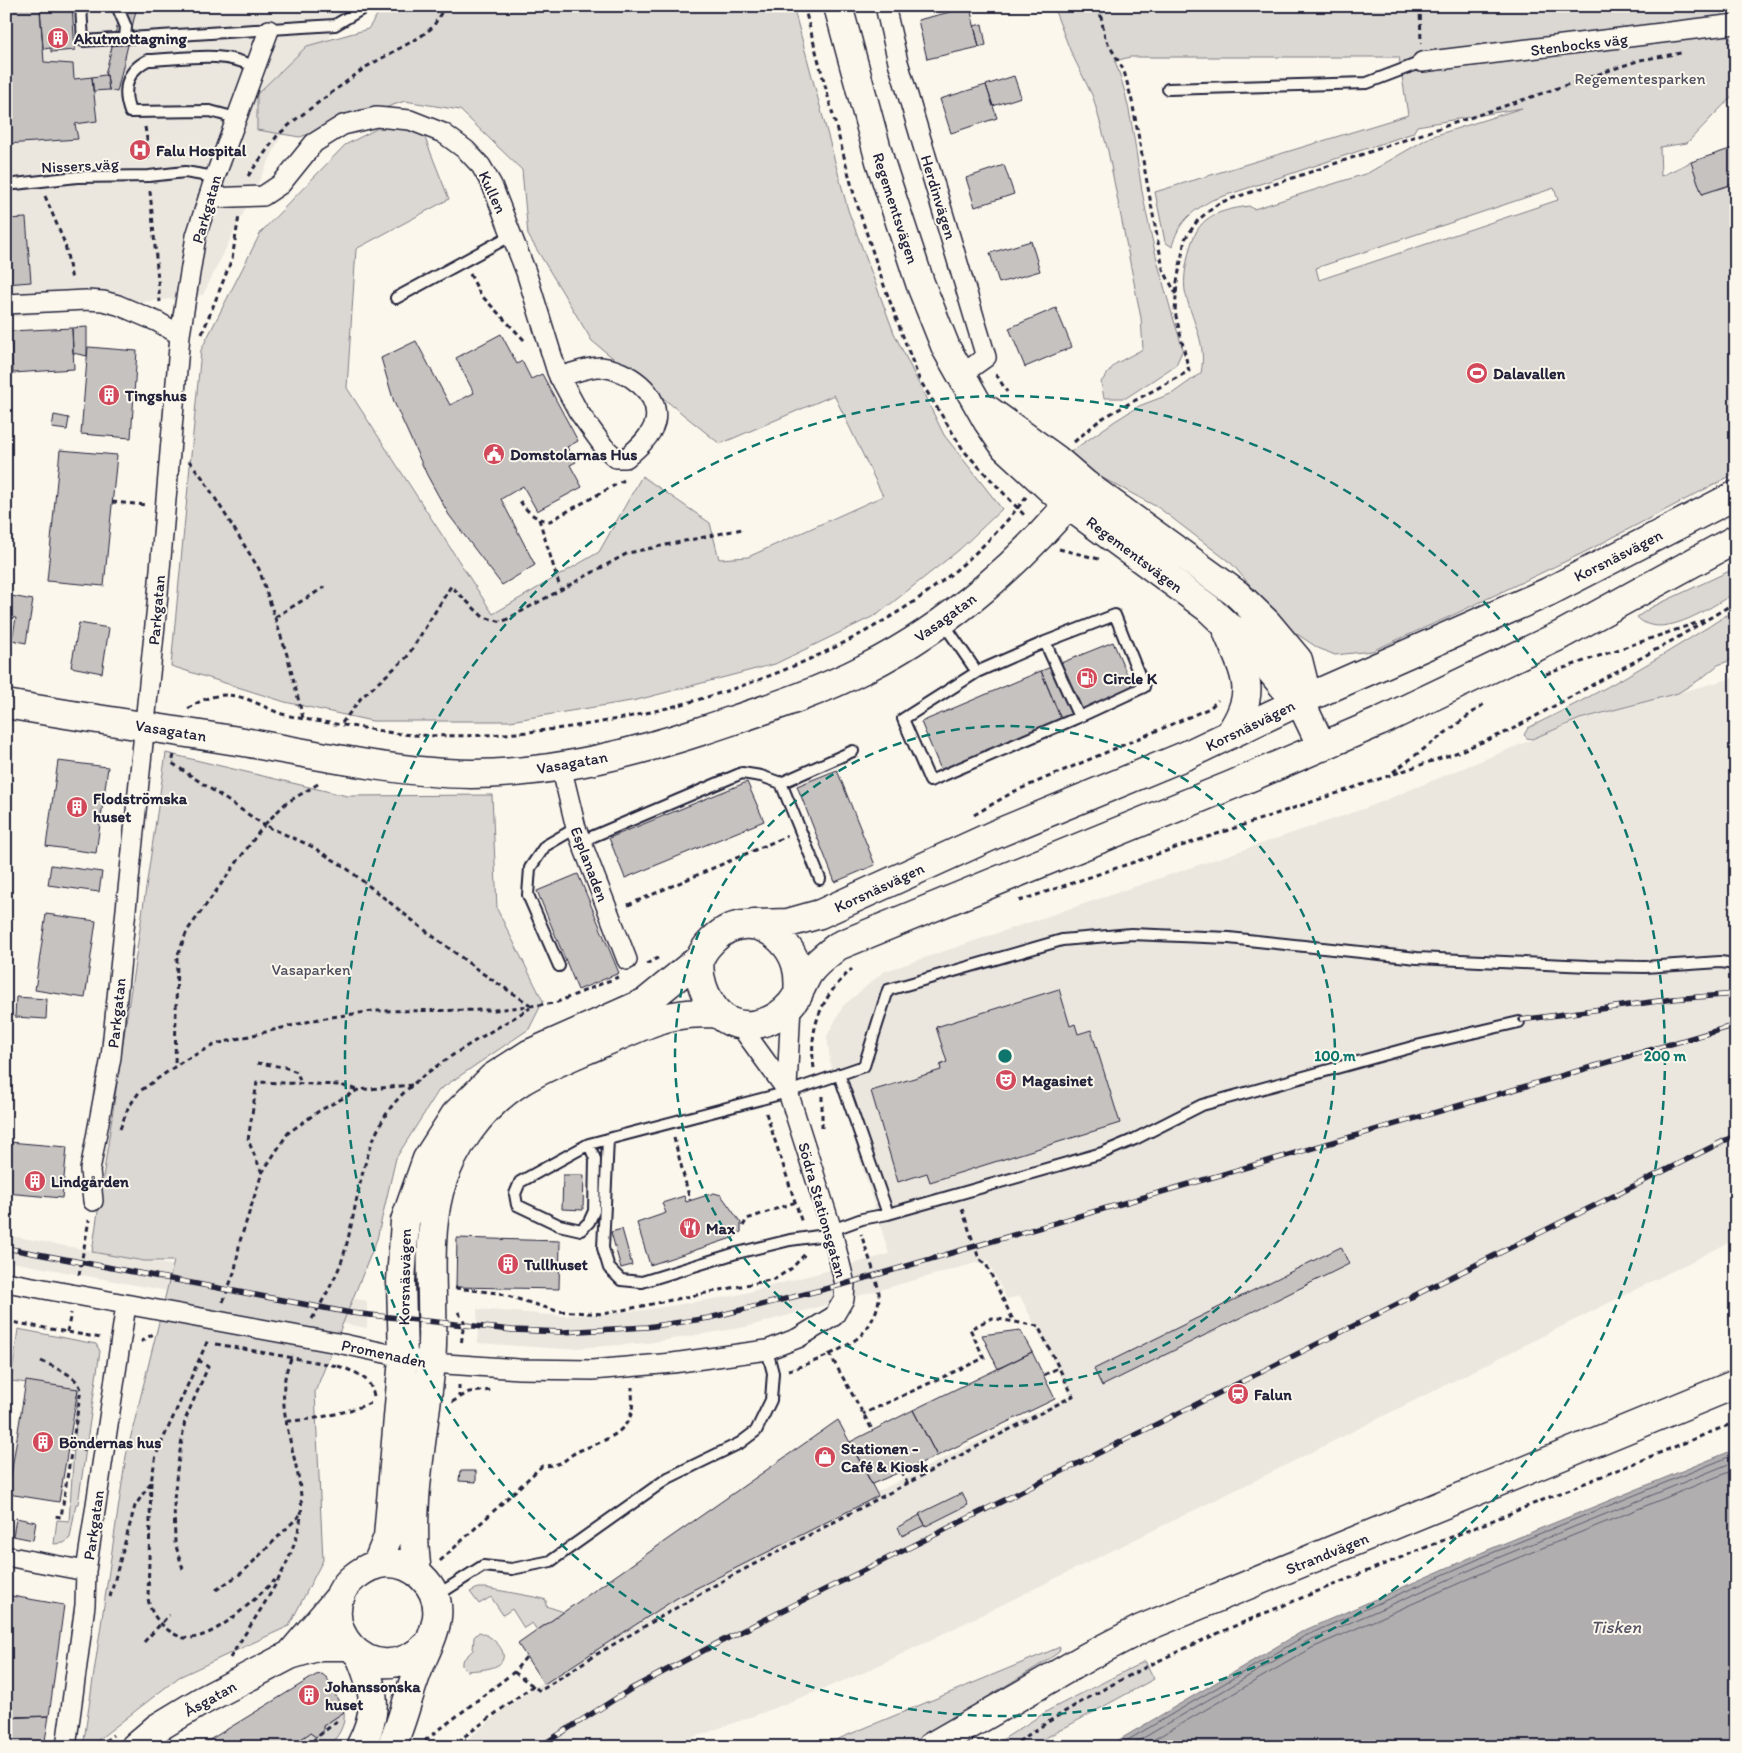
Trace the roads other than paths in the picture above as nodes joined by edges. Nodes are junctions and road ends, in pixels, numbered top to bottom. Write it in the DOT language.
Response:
graph roads {
  1 [pos="80,6"];
  2 [pos="117,6"];
  3 [pos="367,6"];
  4 [pos="838,6"];
  5 [pos="885,6"];
  6 [pos="1736,24"];
  7 [pos="269,30"];
  8 [pos="125,38"];
  9 [pos="1422,62"];
  10 [pos="255,68"];
  11 [pos="1168,89"];
  12 [pos="236,118"];
  13 [pos="215,176"];
  14 [pos="6,185"];
  15 [pos="208,198"];
  16 [pos="512,235"];
  17 [pos="396,298"];
  18 [pos="6,304"];
  19 [pos="180,335"];
  20 [pos="961,375"];
  21 [pos="559,377"];
  22 [pos="977,401"];
  23 [pos="1085,484"];
  24 [pos="1736,495"];
  25 [pos="1068,505"];
  26 [pos="1736,539"];
  27 [pos="942,620"];
  28 [pos="1225,624"];
  29 [pos="1045,642"];
  30 [pos="1298,660"];
  31 [pos="977,672"];
  32 [pos="1366,672"];
  33 [pos="1300,701"];
  34 [pos="6,704"];
  35 [pos="1079,717"];
  36 [pos="145,725"];
  37 [pos="1229,735"];
  38 [pos="1322,747"];
  39 [pos="853,751"];
  40 [pos="561,766"];
  41 [pos="781,783"];
  42 [pos="579,834"];
  43 [pos="820,879"];
  44 [pos="754,924"];
  45 [pos="700,958"];
  46 [pos="1736,964"];
  47 [pos="559,966"];
  48 [pos="627,966"];
  49 [pos="795,999"];
  50 [pos="728,1018"];
  51 [pos="1519,1022"];
  52 [pos="839,1074"];
  53 [pos="788,1090"];
  54 [pos="608,1138"];
  55 [pos="589,1144"];
  56 [pos="93,1201"];
  57 [pos="888,1214"];
  58 [pos="832,1232"];
  59 [pos="6,1282"];
  60 [pos="126,1305"];
  61 [pos="767,1350"];
  62 [pos="403,1358"];
  63 [pos="431,1362"];
  64 [pos="1736,1384"];
  65 [pos="6,1556"];
  66 [pos="432,1563"];
  67 [pos="377,1564"];
  68 [pos="86,1571"];
  69 [pos="444,1591"];
  70 [pos="341,1595"];
  71 [pos="428,1644"];
  72 [pos="354,1651"];
  73 [pos="290,1655"];
  74 [pos="128,1738"];
  75 [pos="66,1747"];
  76 [pos="360,1747"];
  77 [pos="391,1747"];
  78 [pos="931,1747"];
  1 -- 8 [label="lane"];
  2 -- 8 [label="lane"];
  3 -- 7 [label="lane"];
  4 -- 20 [label="street, Regementsvägen"];
  5 -- 20 [label="street, Herdinvägen"];
  6 -- 9 [label="street, Stenbocks väg"];
  7 -- 8 [label="lane"];
  7 -- 10 [label="street, Parkgatan"];
  9 -- 11 [label="lane"];
  10 -- 12 [label="street, Parkgatan"];
  10 -- 12 [label="lane"];
  12 -- 13 [label="street, Parkgatan"];
  13 -- 14 [label="lane, Nissers väg"];
  13 -- 15 [label="street, Parkgatan"];
  15 -- 16 [label="street, Kullen"];
  15 -- 19 [label="street, Parkgatan"];
  16 -- 17 [label="lane"];
  16 -- 21 [label="street, Kullen"];
  18 -- 19 [label="street"];
  19 -- 36 [label="street, Parkgatan"];
  20 -- 22 [label="street, Regementsvägen"];
  21 -- 21 [label="street, Kullen"];
  22 -- 23 [label="street, Regementsvägen"];
  22 -- 25 [label="street, Regementsvägen"];
  23 -- 25 [label="street, Vasagatan"];
  23 -- 30 [label="street, Regementsvägen"];
  24 -- 32 [label="street, Korsnäsvägen"];
  25 -- 27 [label="street, Vasagatan"];
  25 -- 28 [label="street, Regementsvägen"];
  26 -- 38 [label="street"];
  27 -- 31 [label="lane"];
  27 -- 40 [label="street, Vasagatan"];
  28 -- 33 [label="street, Regementsvägen"];
  28 -- 37 [label="street"];
  29 -- 31 [label="lane"];
  29 -- 35 [label="lane"];
  29 -- 35 [label="lane"];
  30 -- 32 [label="street"];
  30 -- 33 [label="street"];
  31 -- 35 [label="lane"];
  32 -- 33 [label="street, Korsnäsvägen"];
  33 -- 37 [label="street, Korsnäsvägen"];
  33 -- 38 [label="street"];
  34 -- 36 [label="street, Vasagatan"];
  36 -- 40 [label="street, Vasagatan"];
  36 -- 56 [label="street, Parkgatan"];
  37 -- 44 [label="street, Korsnäsvägen"];
  38 -- 49 [label="street"];
  39 -- 41 [label="lane"];
  40 -- 42 [label="street, Esplanaden"];
  41 -- 42 [label="lane"];
  41 -- 43 [label="lane"];
  42 -- 47 [label="lane"];
  42 -- 48 [label="street, Esplanaden"];
  44 -- 45 [label="street"];
  44 -- 49 [label="street"];
  45 -- 50 [label="street"];
  45 -- 62 [label="street, Korsnäsvägen"];
  46 -- 52 [label="lane"];
  49 -- 50 [label="street"];
  49 -- 53 [label="street, Södra Stationsgatan"];
  50 -- 53 [label="street, Södra Stationsgatan"];
  50 -- 63 [label="street, Korsnäsvägen"];
  51 -- 57 [label="lane"];
  52 -- 53 [label="lane"];
  52 -- 57 [label="lane"];
  53 -- 54 [label="lane"];
  53 -- 58 [label="street, Södra Stationsgatan"];
  54 -- 55 [label="lane"];
  54 -- 58 [label="lane"];
  55 -- 55 [label="lane"];
  57 -- 58 [label="lane"];
  58 -- 61 [label="street, Södra Stationsgatan"];
  59 -- 60 [label="street, Promenaden"];
  60 -- 62 [label="street, Promenaden, bridge"];
  60 -- 68 [label="street, Parkgatan"];
  61 -- 63 [label="street, Promenaden"];
  61 -- 69 [label="lane"];
  62 -- 63 [label="street, Promenaden"];
  62 -- 67 [label="street, Korsnäsvägen"];
  63 -- 66 [label="street, Korsnäsvägen"];
  64 -- 78 [label="street, Strandvägen"];
  65 -- 68 [label="street"];
  66 -- 67 [label="street"];
  66 -- 69 [label="street"];
  67 -- 70 [label="street"];
  68 -- 75 [label="street, Parkgatan"];
  69 -- 71 [label="street"];
  70 -- 72 [label="street"];
  70 -- 73 [label="street, Åsgatan"];
  71 -- 72 [label="street"];
  71 -- 77 [label="street"];
  72 -- 73 [label="street, Åsgatan"];
  72 -- 76 [label="street"];
  73 -- 74 [label="street, Åsgatan"];
}
